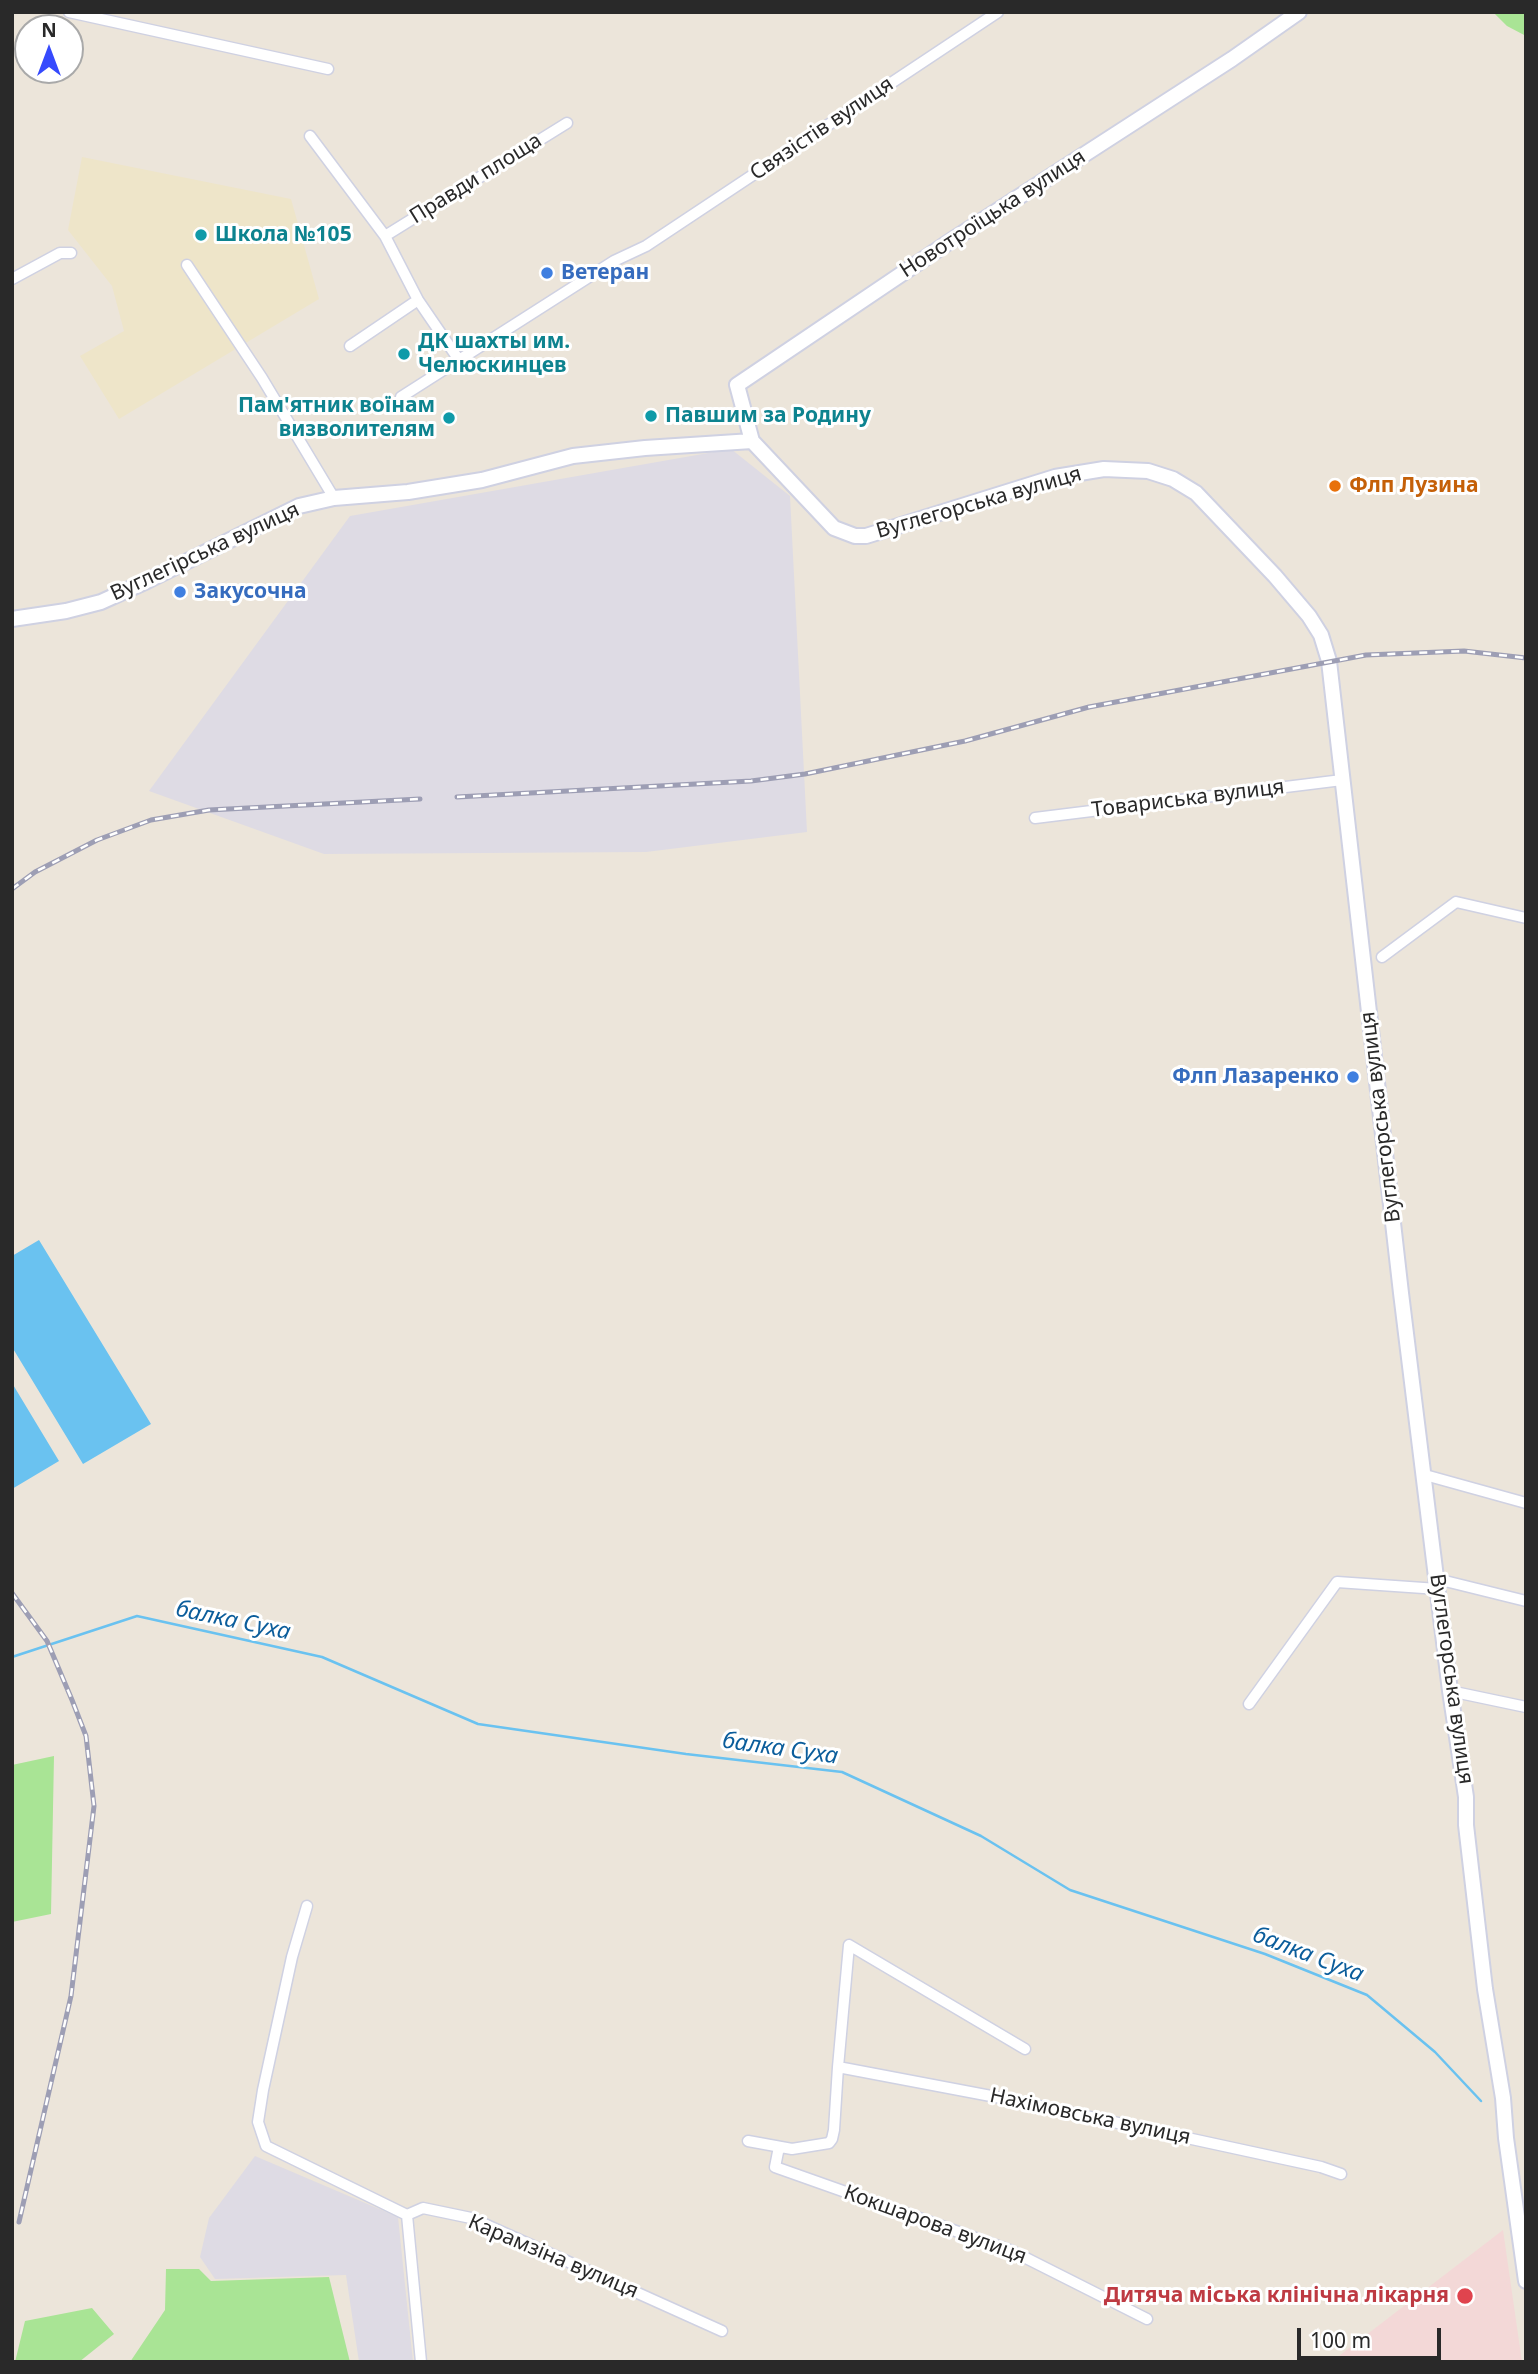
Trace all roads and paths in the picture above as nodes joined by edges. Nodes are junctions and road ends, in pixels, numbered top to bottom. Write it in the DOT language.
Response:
graph roads {
  1 [pos="69,12"];
  2 [pos="998,12"];
  3 [pos="1299,12"];
  4 [pos="328,69"];
  5 [pos="567,123"];
  6 [pos="310,136"];
  7 [pos="385,236"];
  8 [pos="71,253"];
  9 [pos="187,265"];
  10 [pos="12,279"];
  11 [pos="418,300"];
  12 [pos="350,346"];
  13 [pos="459,360"];
  14 [pos="401,397"];
  15 [pos="752,441"];
  16 [pos="334,498"];
  17 [pos="12,619"];
  18 [pos="1342,780"];
  19 [pos="1035,818"];
  20 [pos="1526,918"];
  21 [pos="1382,957"];
  22 [pos="1425,1475"];
  23 [pos="1526,1503"];
  24 [pos="1438,1584"];
  25 [pos="1526,1601"];
  26 [pos="1450,1691"];
  27 [pos="1249,1704"];
  28 [pos="1526,1707"];
  29 [pos="307,1906"];
  30 [pos="1025,2049"];
  31 [pos="838,2067"];
  32 [pos="748,2141"];
  33 [pos="779,2147"];
  34 [pos="1341,2174"];
  35 [pos="407,2215"];
  36 [pos="1526,2281"];
  37 [pos="1146,2319"];
  38 [pos="722,2331"];
  39 [pos="421,2362"];
  1 -- 4 [label="street"];
  2 -- 13 [label="street, Связістів вулиця"];
  3 -- 15 [label="main road, Новотроїцька вулиця"];
  5 -- 7 [label="street, Правди площа"];
  6 -- 7 [label="street"];
  7 -- 11 [label="street"];
  8 -- 10 [label="street"];
  9 -- 16 [label="street"];
  11 -- 12 [label="street"];
  11 -- 13 [label="street"];
  13 -- 14 [label="street"];
  15 -- 16 [label="main road, Вуглегірська вулиця"];
  15 -- 18 [label="main road, Вуглегорська вулиця"];
  16 -- 17 [label="main road, Вуглегірська вулиця"];
  18 -- 19 [label="street, Товариська вулиця"];
  18 -- 22 [label="main road, Вуглегорська вулиця"];
  20 -- 21 [label="street"];
  22 -- 23 [label="street"];
  22 -- 24 [label="main road, Вуглегорська вулиця"];
  24 -- 25 [label="street"];
  24 -- 26 [label="main road, Вуглегорська вулиця"];
  24 -- 27 [label="street"];
  26 -- 28 [label="street"];
  26 -- 36 [label="main road, Вуглегорська вулиця"];
  29 -- 35 [label="street"];
  30 -- 31 [label="street"];
  31 -- 33 [label="street"];
  31 -- 34 [label="street, Нахімовська вулиця"];
  32 -- 33 [label="street"];
  33 -- 37 [label="street, Кокшарова вулиця"];
  35 -- 38 [label="street, Карамзіна вулиця"];
  35 -- 39 [label="street"];
}
